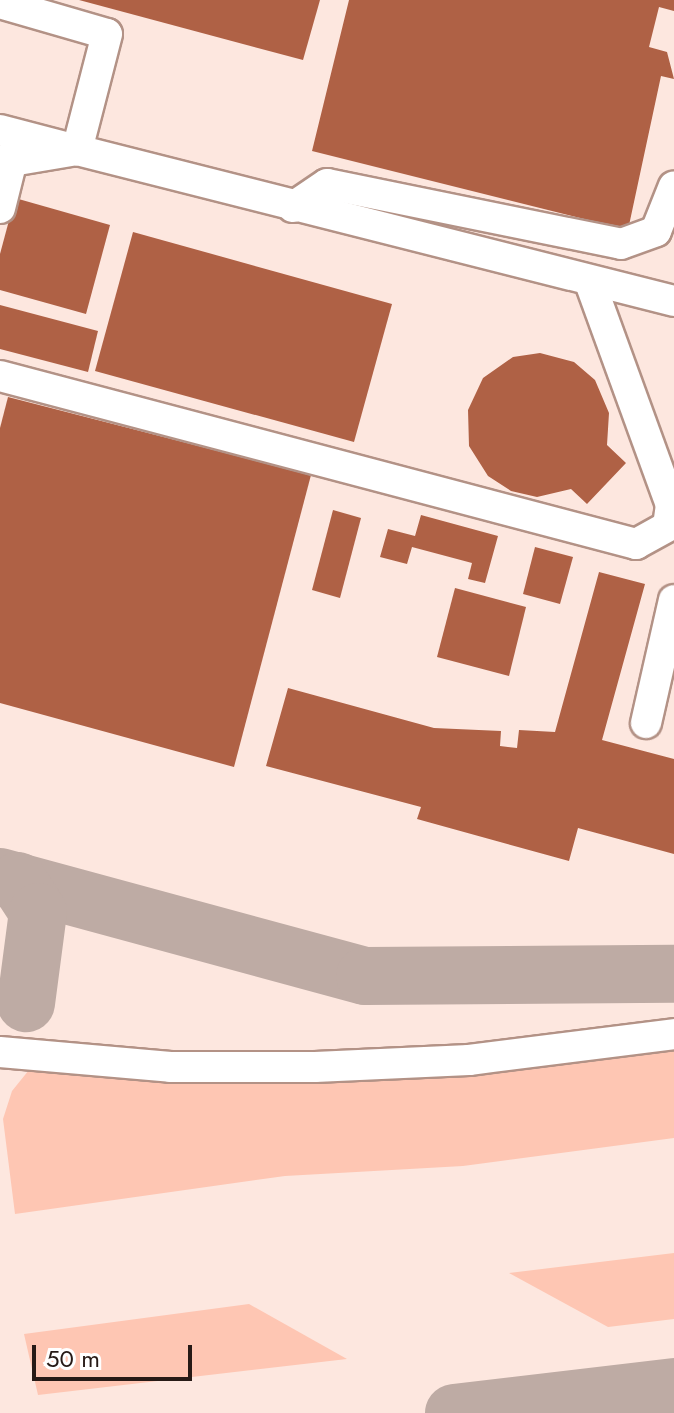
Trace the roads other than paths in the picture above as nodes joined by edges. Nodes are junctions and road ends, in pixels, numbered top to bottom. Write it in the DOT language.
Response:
graph roads {
  1 [pos="0,3"];
  2 [pos="9,132"];
  3 [pos="77,150"];
  4 [pos="6,165"];
  5 [pos="674,186"];
  6 [pos="293,207"];
  7 [pos="0,208"];
  8 [pos="590,282"];
  9 [pos="674,304"];
  10 [pos="0,376"];
  11 [pos="674,600"];
  12 [pos="646,723"];
  13 [pos="674,1034"];
  14 [pos="0,1052"];
  1 -- 3 [label="lane"];
  2 -- 3 [label="lane"];
  2 -- 4 [label="lane"];
  3 -- 4 [label="lane"];
  3 -- 6 [label="lane"];
  4 -- 7 [label="lane"];
  5 -- 6 [label="lane"];
  6 -- 8 [label="lane"];
  8 -- 9 [label="lane"];
  8 -- 10 [label="lane"];
  11 -- 12 [label="lane"];
  13 -- 14 [label="lane"];
}
